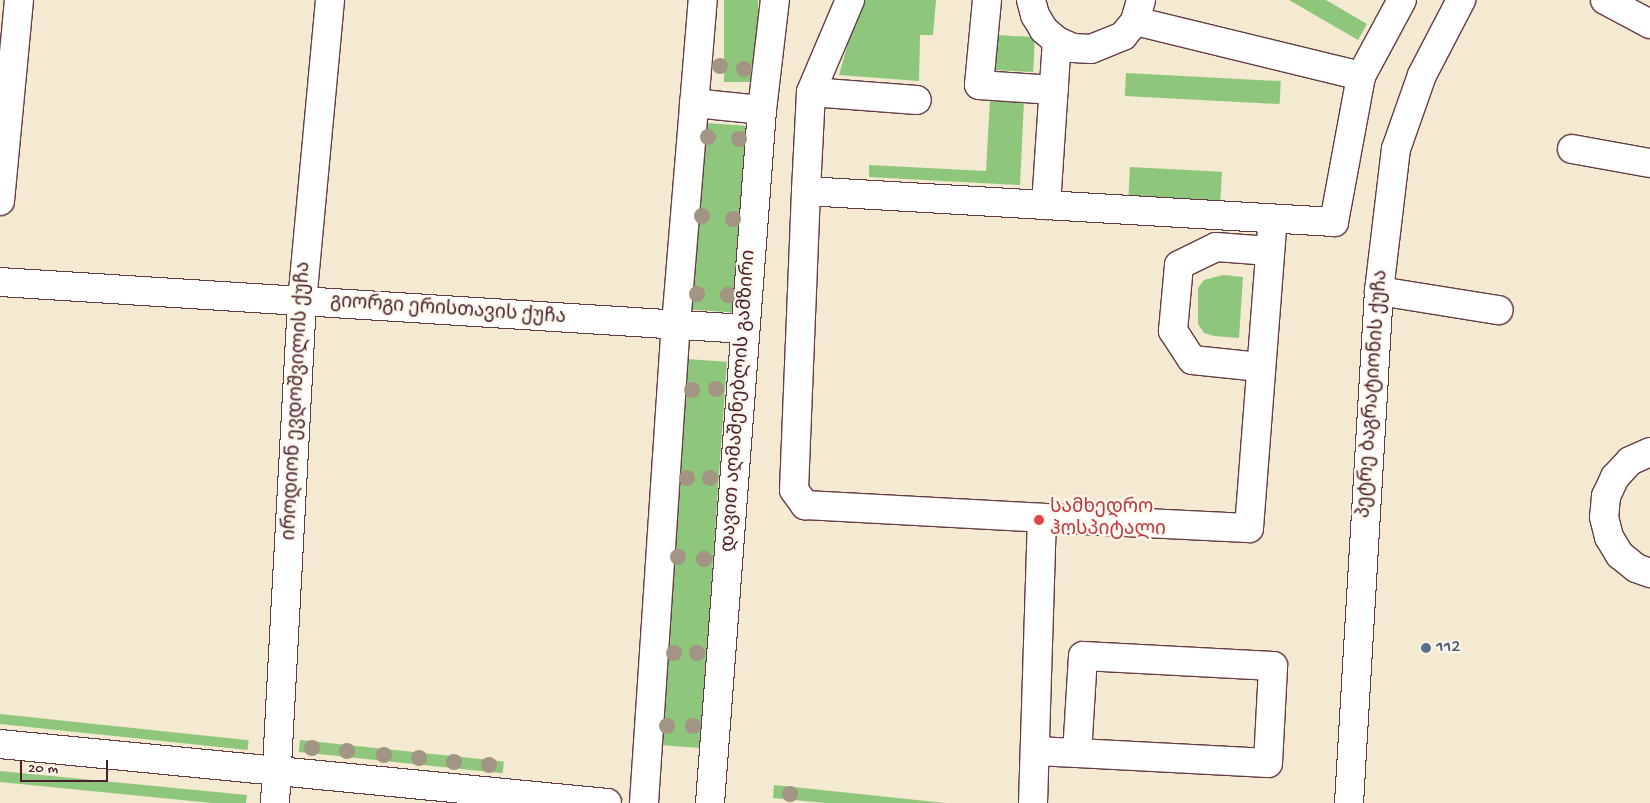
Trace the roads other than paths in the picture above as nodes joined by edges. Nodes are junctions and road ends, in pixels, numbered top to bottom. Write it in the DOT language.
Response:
graph roads {
  1 [pos="19,0"];
  2 [pos="330,0"];
  3 [pos="703,0"];
  4 [pos="776,0"];
  5 [pos="850,0"];
  6 [pos="987,0"];
  7 [pos="1031,0"];
  8 [pos="1402,0"];
  9 [pos="1461,0"];
  10 [pos="1606,0"];
  11 [pos="1140,6"];
  12 [pos="1650,24"];
  13 [pos="1057,41"];
  14 [pos="1361,76"];
  15 [pos="1054,90"];
  16 [pos="812,92"];
  17 [pos="917,100"];
  18 [pos="694,103"];
  19 [pos="762,110"];
  20 [pos="1572,149"];
  21 [pos="1650,163"];
  22 [pos="806,191"];
  23 [pos="0,201"];
  24 [pos="1046,205"];
  25 [pos="1272,218"];
  26 [pos="1270,251"];
  27 [pos="0,282"];
  28 [pos="1378,291"];
  29 [pos="302,302"];
  30 [pos="1498,310"];
  31 [pos="676,325"];
  32 [pos="745,329"];
  33 [pos="1260,367"];
  34 [pos="1650,452"];
  35 [pos="1042,518"];
  36 [pos="1650,573"];
  37 [pos="0,744"];
  38 [pos="1035,751"];
  39 [pos="1077,753"];
  40 [pos="277,772"];
  41 [pos="275,803"];
  42 [pos="607,803"];
  43 [pos="644,803"];
  44 [pos="710,803"];
  45 [pos="1033,803"];
  46 [pos="1349,803"];
  1 -- 23 [label="street"];
  2 -- 29 [label="street, იროდიონ ევდოშვილის ქუჩა"];
  3 -- 18 [label="street"];
  4 -- 19 [label="street, დავით აღმაშენებლის გამზირი"];
  5 -- 16 [label="street"];
  6 -- 15 [label="street"];
  7 -- 13 [label="street"];
  8 -- 14 [label="street"];
  9 -- 28 [label="street, პეტრე ბაგრატიონის ქუჩა"];
  10 -- 12 [label="street"];
  11 -- 13 [label="street"];
  11 -- 14 [label="street"];
  13 -- 15 [label="street"];
  14 -- 25 [label="street"];
  15 -- 24 [label="street"];
  16 -- 17 [label="street"];
  16 -- 22 [label="street"];
  18 -- 19 [label="street"];
  18 -- 31 [label="street"];
  19 -- 32 [label="street, დავით აღმაშენებლის გამზირი"];
  20 -- 21 [label="street"];
  22 -- 24 [label="street"];
  22 -- 35 [label="street"];
  24 -- 25 [label="street"];
  25 -- 26 [label="street"];
  26 -- 33 [label="street"];
  26 -- 33 [label="street"];
  27 -- 29 [label="street, გიორგი ერისთავის ქუჩა"];
  28 -- 30 [label="street"];
  28 -- 46 [label="street, პეტრე ბაგრატიონის ქუჩა"];
  29 -- 31 [label="street, გიორგი ერისთავის ქუჩა"];
  29 -- 40 [label="street, იროდიონ ევდოშვილის ქუჩა"];
  31 -- 32 [label="street, გიორგი ერისთავის ქუჩა"];
  31 -- 43 [label="street"];
  32 -- 44 [label="street, დავით აღმაშენებლის გამზირი"];
  33 -- 35 [label="street"];
  34 -- 36 [label="street"];
  35 -- 38 [label="street"];
  37 -- 40 [label="street"];
  38 -- 39 [label="street"];
  38 -- 45 [label="street"];
  39 -- 39 [label="street"];
  40 -- 41 [label="street, იროდიონ ევდოშვილის ქუჩა"];
  40 -- 42 [label="street"];
}
